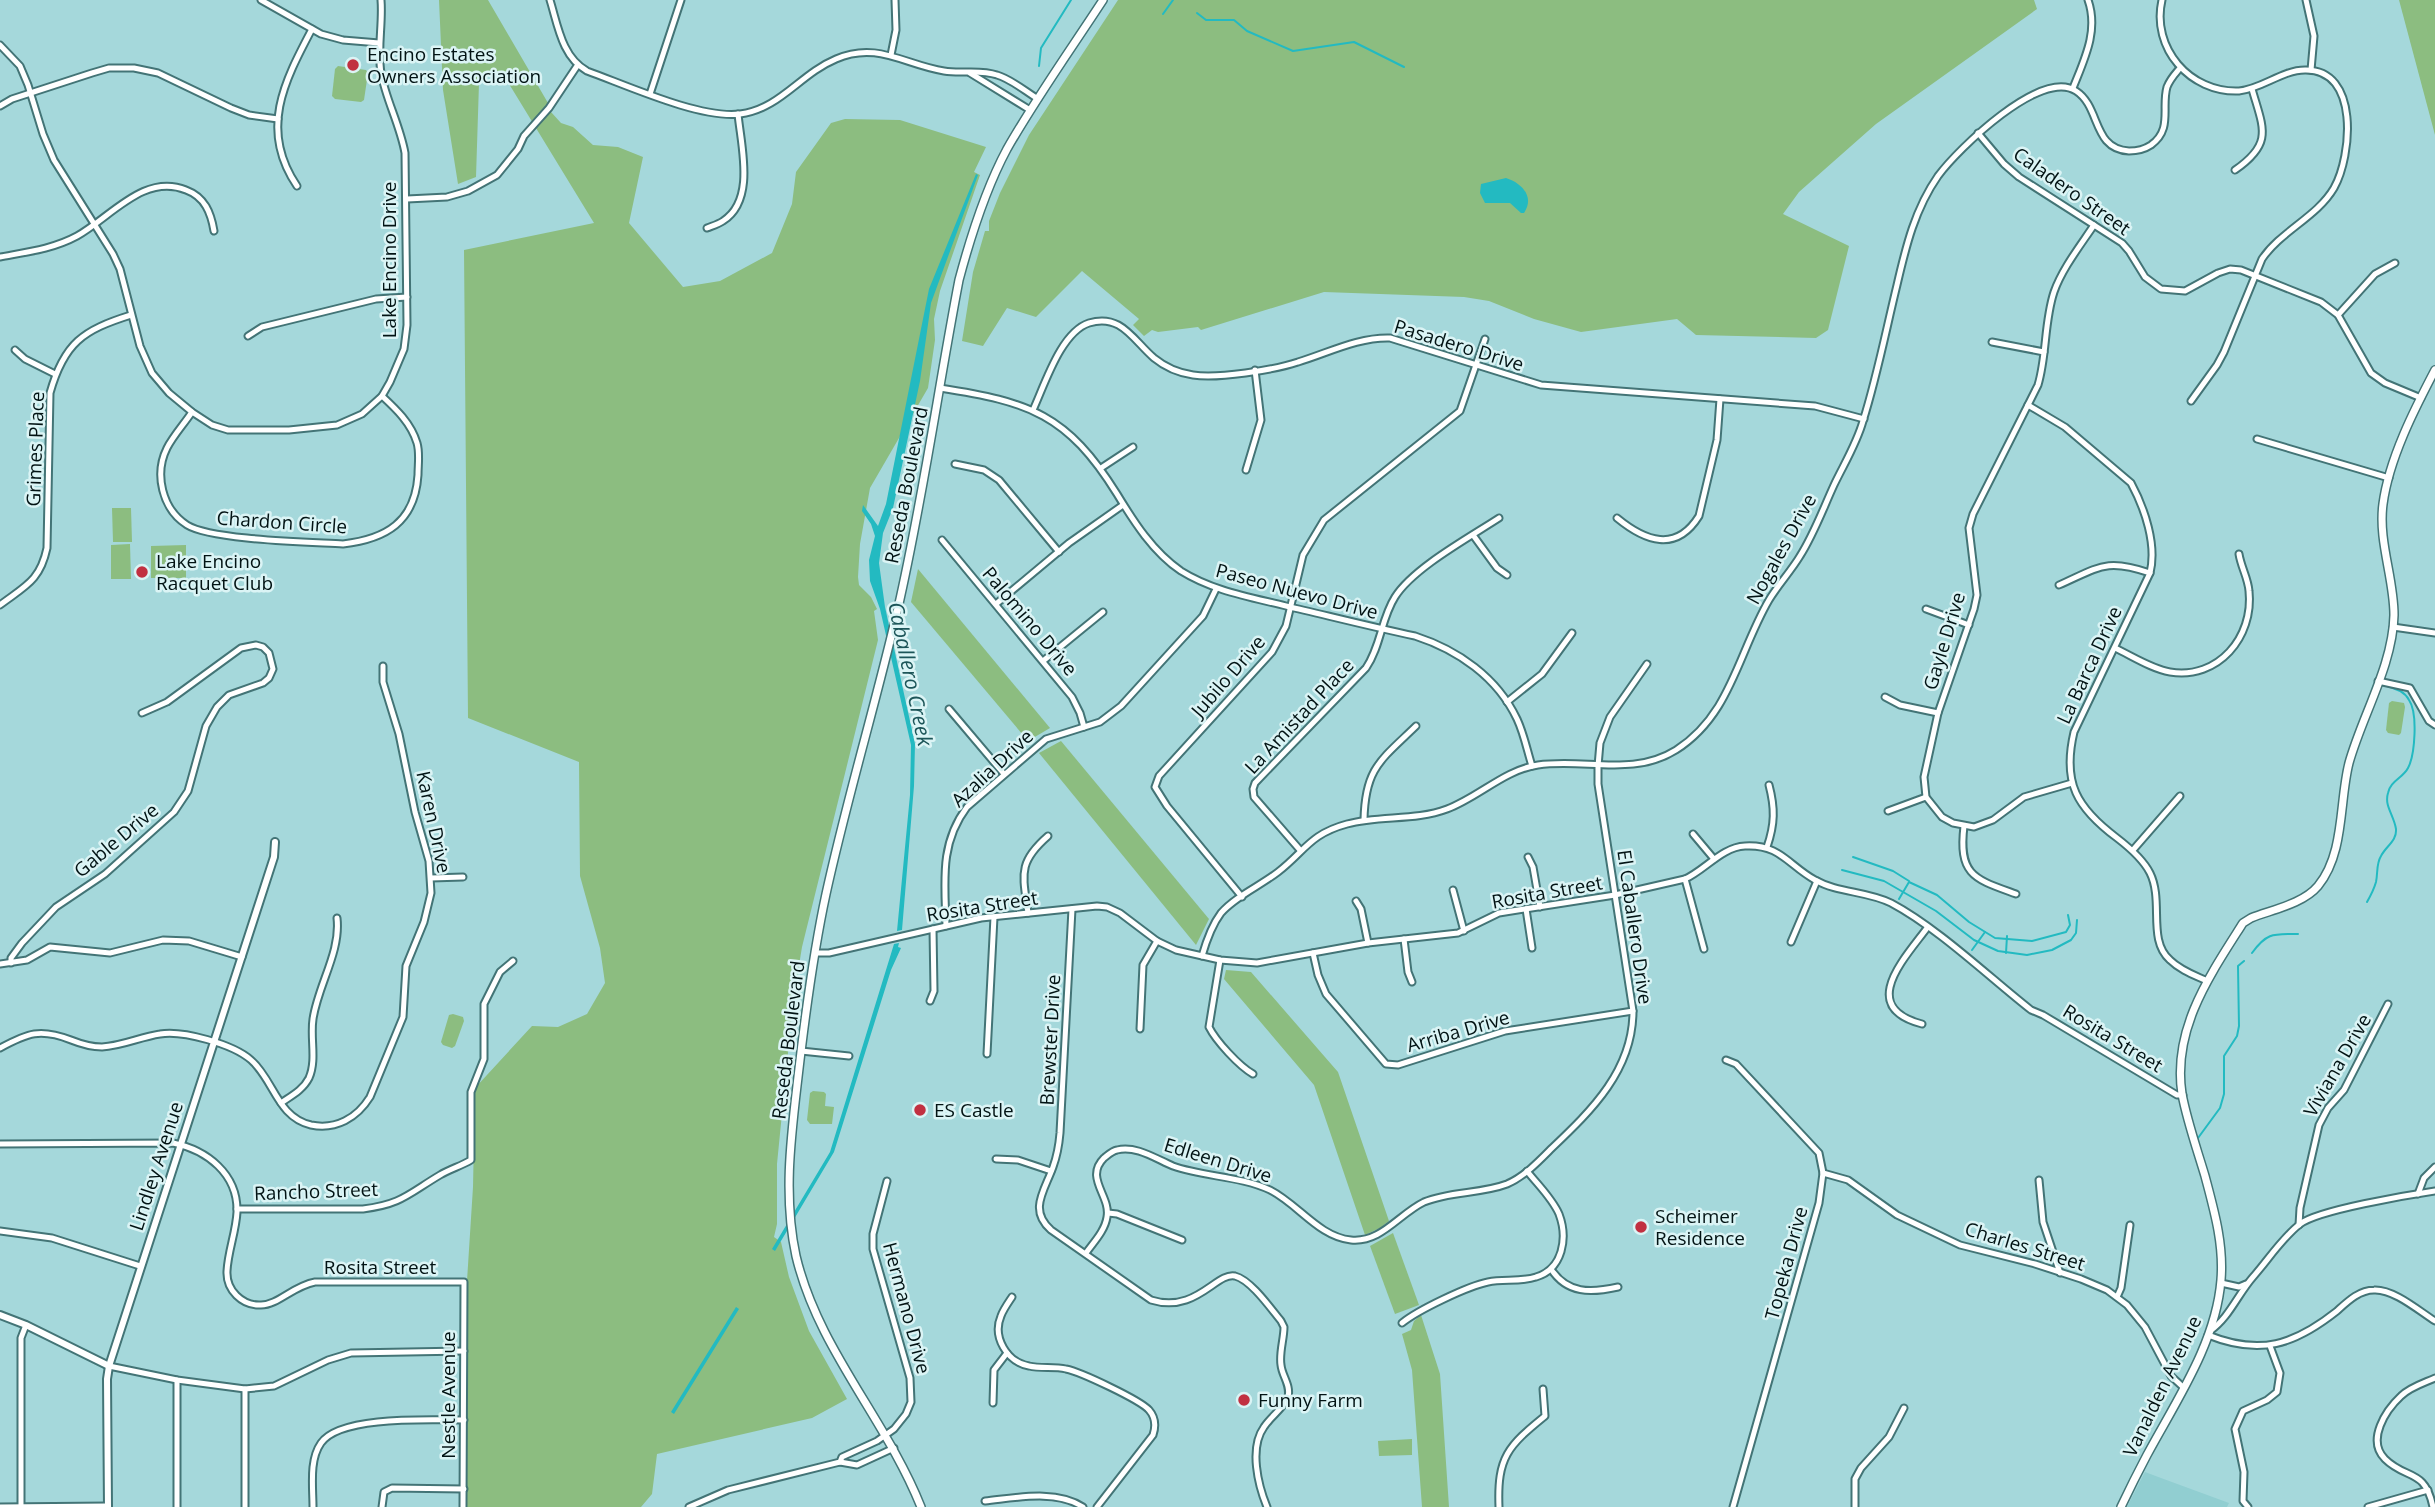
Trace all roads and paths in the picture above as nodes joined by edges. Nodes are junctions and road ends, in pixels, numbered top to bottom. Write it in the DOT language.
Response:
graph roads {
  1 [pos="261,0"];
  2 [pos="381,0"];
  3 [pos="550,0"];
  4 [pos="681,0"];
  5 [pos="895,0"];
  6 [pos="1103,0"];
  7 [pos="2088,0"];
  8 [pos="2162,0"];
  9 [pos="2306,0"];
  10 [pos="312,29"];
  11 [pos="379,43"];
  12 [pos="0,45"];
  13 [pos="891,55"];
  14 [pos="577,66"];
  15 [pos="2180,68"];
  16 [pos="2311,70"];
  17 [pos="970,73"];
  18 [pos="2073,88"];
  19 [pos="2252,89"];
  20 [pos="30,93"];
  21 [pos="650,93"];
  22 [pos="1038,99"];
  23 [pos="0,106"];
  24 [pos="1030,110"];
  25 [pos="738,114"];
  26 [pos="278,119"];
  27 [pos="1978,133"];
  28 [pos="2235,170"];
  29 [pos="297,186"];
  30 [pos="407,199"];
  31 [pos="94,225"];
  32 [pos="2094,225"];
  33 [pos="707,228"];
  34 [pos="214,232"];
  35 [pos="0,257"];
  36 [pos="2395,263"];
  37 [pos="2255,276"];
  38 [pos="407,297"];
  39 [pos="131,315"];
  40 [pos="2338,315"];
  41 [pos="248,336"];
  42 [pos="1485,339"];
  43 [pos="1992,342"];
  44 [pos="15,350"];
  45 [pos="2045,352"];
  46 [pos="1476,365"];
  47 [pos="1255,370"];
  48 [pos="2435,370"];
  49 [pos="55,374"];
  50 [pos="940,388"];
  51 [pos="382,396"];
  52 [pos="2421,398"];
  53 [pos="1720,399"];
  54 [pos="2191,401"];
  55 [pos="2028,405"];
  56 [pos="1033,410"];
  57 [pos="192,412"];
  58 [pos="1864,419"];
  59 [pos="2257,439"];
  60 [pos="1133,447"];
  61 [pos="955,464"];
  62 [pos="1101,468"];
  63 [pos="1246,470"];
  64 [pos="2389,478"];
  65 [pos="1123,505"];
  66 [pos="1499,518"];
  67 [pos="1617,519"];
  68 [pos="1473,535"];
  69 [pos="942,540"];
  70 [pos="1059,552"];
  71 [pos="2239,555"];
  72 [pos="2150,573"];
  73 [pos="1507,575"];
  74 [pos="2059,585"];
  75 [pos="1216,589"];
  76 [pos="996,604"];
  77 [pos="0,605"];
  78 [pos="1292,607"];
  79 [pos="1926,609"];
  80 [pos="1103,612"];
  81 [pos="1969,625"];
  82 [pos="2393,627"];
  83 [pos="1382,629"];
  84 [pos="1572,633"];
  85 [pos="2435,633"];
  86 [pos="2115,648"];
  87 [pos="1043,661"];
  88 [pos="1647,664"];
  89 [pos="383,666"];
  90 [pos="2378,681"];
  91 [pos="1885,697"];
  92 [pos="1507,702"];
  93 [pos="949,709"];
  94 [pos="142,713"];
  95 [pos="1938,713"];
  96 [pos="2435,725"];
  97 [pos="1416,726"];
  98 [pos="1084,727"];
  99 [pos="1532,766"];
  100 [pos="1598,766"];
  101 [pos="1004,774"];
  102 [pos="2072,783"];
  103 [pos="1769,785"];
  104 [pos="2180,796"];
  105 [pos="1926,797"];
  106 [pos="1888,811"];
  107 [pos="1364,820"];
  108 [pos="1964,826"];
  109 [pos="1693,834"];
  110 [pos="1048,836"];
  111 [pos="275,842"];
  112 [pos="1767,847"];
  113 [pos="1300,850"];
  114 [pos="2133,850"];
  115 [pos="1528,857"];
  116 [pos="1714,859"];
  117 [pos="463,877"];
  118 [pos="431,878"];
  119 [pos="1685,879"];
  120 [pos="1817,881"];
  121 [pos="1453,890"];
  122 [pos="2016,894"];
  123 [pos="1615,895"];
  124 [pos="1242,897"];
  125 [pos="1356,901"];
  126 [pos="1540,906"];
  127 [pos="1072,909"];
  128 [pos="1526,909"];
  129 [pos="1028,913"];
  130 [pos="994,917"];
  131 [pos="337,918"];
  132 [pos="946,926"];
  133 [pos="1927,928"];
  134 [pos="933,929"];
  135 [pos="1464,931"];
  136 [pos="1404,939"];
  137 [pos="1157,941"];
  138 [pos="1790,942"];
  139 [pos="1368,943"];
  140 [pos="1532,948"];
  141 [pos="1704,949"];
  142 [pos="815,953"];
  143 [pos="1313,953"];
  144 [pos="1202,956"];
  145 [pos="242,957"];
  146 [pos="1220,960"];
  147 [pos="513,961"];
  148 [pos="10,963"];
  149 [pos="0,964"];
  150 [pos="2207,981"];
  151 [pos="1412,982"];
  152 [pos="930,1001"];
  153 [pos="2388,1004"];
  154 [pos="1633,1011"];
  155 [pos="1922,1024"];
  156 [pos="1140,1029"];
  157 [pos="213,1042"];
  158 [pos="0,1048"];
  159 [pos="801,1051"];
  160 [pos="987,1054"];
  161 [pos="849,1056"];
  162 [pos="1726,1060"];
  163 [pos="1253,1074"];
  164 [pos="2183,1096"];
  165 [pos="281,1103"];
  166 [pos="0,1144"];
  167 [pos="180,1144"];
  168 [pos="996,1159"];
  169 [pos="2435,1167"];
  170 [pos="1051,1171"];
  171 [pos="1527,1171"];
  172 [pos="1823,1172"];
  173 [pos="2039,1180"];
  174 [pos="887,1181"];
  175 [pos="2435,1191"];
  176 [pos="2418,1194"];
  177 [pos="237,1209"];
  178 [pos="1108,1213"];
  179 [pos="2130,1225"];
  180 [pos="2299,1225"];
  181 [pos="0,1231"];
  182 [pos="1182,1241"];
  183 [pos="1086,1254"];
  184 [pos="140,1266"];
  185 [pos="1551,1269"];
  186 [pos="2060,1273"];
  187 [pos="464,1282"];
  188 [pos="2221,1283"];
  189 [pos="2246,1284"];
  190 [pos="1618,1287"];
  191 [pos="1012,1297"];
  192 [pos="2117,1297"];
  193 [pos="0,1315"];
  194 [pos="2435,1321"];
  195 [pos="1402,1324"];
  196 [pos="26,1325"];
  197 [pos="2209,1333"];
  198 [pos="2270,1346"];
  199 [pos="464,1351"];
  200 [pos="1007,1353"];
  201 [pos="109,1366"];
  202 [pos="2435,1378"];
  203 [pos="177,1380"];
  204 [pos="2184,1388"];
  205 [pos="245,1389"];
  206 [pos="1543,1389"];
  207 [pos="993,1402"];
  208 [pos="1904,1408"];
  209 [pos="464,1420"];
  210 [pos="886,1436"];
  211 [pos="894,1448"];
  212 [pos="840,1462"];
  213 [pos="464,1489"];
  214 [pos="2428,1490"];
  215 [pos="985,1501"];
  216 [pos="0,1507"];
  217 [pos="21,1507"];
  218 [pos="108,1507"];
  219 [pos="177,1507"];
  220 [pos="245,1507"];
  221 [pos="313,1507"];
  222 [pos="382,1507"];
  223 [pos="463,1507"];
  224 [pos="690,1507"];
  225 [pos="921,1507"];
  226 [pos="1083,1507"];
  227 [pos="1097,1507"];
  228 [pos="1267,1507"];
  229 [pos="1499,1507"];
  230 [pos="1733,1507"];
  231 [pos="1855,1507"];
  232 [pos="2121,1507"];
  233 [pos="2248,1507"];
  234 [pos="2368,1507"];
  235 [pos="2433,1507"];
  1 -- 10 [label="street"];
  2 -- 11 [label="street, Lake Encino Drive"];
  3 -- 14 [label="street"];
  4 -- 21 [label="street"];
  5 -- 13 [label="street"];
  6 -- 22 [label="main road, Reseda Boulevard"];
  7 -- 18 [label="street"];
  8 -- 15 [label="street"];
  9 -- 16 [label="street"];
  10 -- 11 [label="street"];
  10 -- 26 [label="street"];
  11 -- 30 [label="street, Lake Encino Drive"];
  12 -- 20 [label="street, Lake Encino Drive"];
  13 -- 17 [label="street"];
  13 -- 25 [label="street"];
  14 -- 21 [label="street"];
  14 -- 30 [label="street"];
  15 -- 18 [label="street"];
  15 -- 19 [label="street"];
  16 -- 19 [label="street"];
  16 -- 37 [label="street"];
  17 -- 22 [label="street"];
  17 -- 24 [label="street"];
  18 -- 27 [label="street, Nogales Drive"];
  19 -- 28 [label="street"];
  20 -- 23 [label="street"];
  20 -- 26 [label="street"];
  20 -- 31 [label="street, Lake Encino Drive"];
  21 -- 25 [label="street"];
  22 -- 24 [label="main road, Reseda Boulevard"];
  24 -- 50 [label="main road, Reseda Boulevard"];
  25 -- 33 [label="street"];
  26 -- 29 [label="street"];
  27 -- 32 [label="street, Caladero Street"];
  27 -- 58 [label="street, Nogales Drive"];
  30 -- 38 [label="street, Lake Encino Drive"];
  31 -- 34 [label="street"];
  31 -- 35 [label="street"];
  31 -- 39 [label="street, Lake Encino Drive"];
  32 -- 37 [label="street, Caladero Street"];
  32 -- 45 [label="street, Gayle Drive"];
  36 -- 40 [label="street"];
  37 -- 40 [label="street, Caladero Street"];
  37 -- 54 [label="street"];
  38 -- 41 [label="street"];
  38 -- 51 [label="street, Lake Encino Drive"];
  39 -- 49 [label="street, Grimes Place"];
  39 -- 57 [label="street, Lake Encino Drive"];
  40 -- 52 [label="street, Caladero Street"];
  42 -- 46 [label="street, Jubilo Drive"];
  43 -- 45 [label="street"];
  44 -- 49 [label="street"];
  45 -- 55 [label="street, Gayle Drive"];
  46 -- 47 [label="street, Pasadero Drive"];
  46 -- 53 [label="street, Pasadero Drive"];
  46 -- 78 [label="street, Jubilo Drive"];
  47 -- 56 [label="street, Pasadero Drive"];
  47 -- 63 [label="street"];
  48 -- 52 [label="main road, Vanalden Avenue"];
  49 -- 77 [label="street, Grimes Place"];
  50 -- 56 [label="street, Paseo Nuevo Drive"];
  50 -- 142 [label="main road, Reseda Boulevard"];
  51 -- 57 [label="street, Lake Encino Drive"];
  51 -- 57 [label="street, Chardon Circle"];
  52 -- 64 [label="main road, Vanalden Avenue"];
  53 -- 58 [label="street, Pasadero Drive"];
  53 -- 67 [label="street"];
  55 -- 72 [label="street, La Barca Drive"];
  55 -- 81 [label="street, Gayle Drive"];
  56 -- 62 [label="street, Paseo Nuevo Drive"];
  58 -- 100 [label="street, Nogales Drive"];
  59 -- 64 [label="street"];
  60 -- 62 [label="street"];
  61 -- 70 [label="street"];
  62 -- 65 [label="street, Paseo Nuevo Drive"];
  64 -- 82 [label="main road, Vanalden Avenue"];
  65 -- 70 [label="street"];
  65 -- 75 [label="street, Paseo Nuevo Drive"];
  66 -- 68 [label="street, La Amistad Place"];
  68 -- 73 [label="street"];
  68 -- 83 [label="street, La Amistad Place"];
  69 -- 76 [label="street, Palomino Drive"];
  70 -- 76 [label="street"];
  71 -- 86 [label="street"];
  72 -- 74 [label="street"];
  72 -- 86 [label="street, La Barca Drive"];
  75 -- 78 [label="street, Paseo Nuevo Drive"];
  75 -- 98 [label="street, Azalia Drive"];
  76 -- 87 [label="street, Palomino Drive"];
  78 -- 83 [label="street, Paseo Nuevo Drive"];
  78 -- 124 [label="street, Jubilo Drive"];
  79 -- 81 [label="street"];
  80 -- 87 [label="street"];
  81 -- 95 [label="street, Gayle Drive"];
  82 -- 85 [label="street"];
  82 -- 90 [label="main road, Vanalden Avenue"];
  83 -- 92 [label="street, Paseo Nuevo Drive"];
  83 -- 113 [label="street, La Amistad Place"];
  84 -- 92 [label="street"];
  86 -- 102 [label="street, La Barca Drive"];
  87 -- 98 [label="street, Palomino Drive"];
  88 -- 100 [label="street, El Caballero Drive"];
  89 -- 118 [label="street, Karen Drive"];
  90 -- 96 [label="street"];
  90 -- 150 [label="main road, Vanalden Avenue"];
  91 -- 95 [label="street"];
  92 -- 99 [label="street, Paseo Nuevo Drive"];
  93 -- 101 [label="street"];
  94 -- 148 [label="street, Gable Drive"];
  95 -- 105 [label="street, Gayle Drive"];
  97 -- 107 [label="street"];
  98 -- 101 [label="street, Azalia Drive"];
  99 -- 100 [label="street, Nogales Drive"];
  99 -- 107 [label="street, Nogales Drive"];
  100 -- 123 [label="street, El Caballero Drive"];
  101 -- 132 [label="street, Azalia Drive"];
  102 -- 108 [label="street"];
  102 -- 114 [label="street, La Barca Drive"];
  103 -- 112 [label="street"];
  104 -- 114 [label="street"];
  105 -- 106 [label="street"];
  105 -- 108 [label="street"];
  107 -- 113 [label="street, Nogales Drive"];
  108 -- 122 [label="street"];
  109 -- 116 [label="street"];
  110 -- 129 [label="street"];
  111 -- 145 [label="street, Lindley Avenue"];
  112 -- 116 [label="street, Rosita Street"];
  112 -- 120 [label="street, Rosita Street"];
  113 -- 124 [label="street, Nogales Drive"];
  114 -- 150 [label="street, La Barca Drive"];
  115 -- 126 [label="street"];
  116 -- 119 [label="street, Rosita Street"];
  117 -- 118 [label="street"];
  118 -- 165 [label="street, Karen Drive"];
  119 -- 123 [label="street, Rosita Street"];
  119 -- 141 [label="street"];
  120 -- 133 [label="street, Rosita Street"];
  120 -- 138 [label="street"];
  121 -- 135 [label="street"];
  123 -- 126 [label="street, Rosita Street"];
  123 -- 154 [label="street, El Caballero Drive"];
  124 -- 144 [label="street, Nogales Drive"];
  125 -- 139 [label="street"];
  126 -- 128 [label="street, Rosita Street"];
  127 -- 129 [label="street, Rosita Street"];
  127 -- 137 [label="street, Rosita Street"];
  127 -- 170 [label="street, Brewster Drive"];
  128 -- 135 [label="street, Rosita Street"];
  128 -- 140 [label="street"];
  129 -- 130 [label="street, Rosita Street"];
  130 -- 132 [label="street, Rosita Street"];
  130 -- 160 [label="street"];
  131 -- 165 [label="street"];
  132 -- 134 [label="street, Rosita Street"];
  133 -- 155 [label="street"];
  133 -- 164 [label="street, Rosita Street"];
  134 -- 142 [label="street, Rosita Street"];
  134 -- 152 [label="street"];
  135 -- 136 [label="street, Rosita Street"];
  136 -- 139 [label="street, Rosita Street"];
  136 -- 151 [label="street"];
  137 -- 144 [label="street, Rosita Street"];
  137 -- 156 [label="street"];
  139 -- 143 [label="street, Rosita Street"];
  142 -- 159 [label="main road, Reseda Boulevard"];
  143 -- 146 [label="street, Rosita Street"];
  143 -- 154 [label="street, Arriba Drive"];
  144 -- 146 [label="street, Rosita Street"];
  145 -- 148 [label="street"];
  145 -- 157 [label="street, Lindley Avenue"];
  146 -- 163 [label="street"];
  147 -- 177 [label="street, Rancho Street"];
  148 -- 149 [label="street"];
  150 -- 164 [label="main road, Vanalden Avenue"];
  153 -- 180 [label="street, Viviana Drive"];
  154 -- 171 [label="street, El Caballero Drive"];
  157 -- 158 [label="street, Karen Drive"];
  157 -- 165 [label="street, Karen Drive"];
  157 -- 167 [label="street, Lindley Avenue"];
  159 -- 161 [label="street"];
  159 -- 210 [label="main road, Reseda Boulevard"];
  162 -- 172 [label="street"];
  164 -- 188 [label="main road, Vanalden Avenue"];
  166 -- 167 [label="street"];
  167 -- 177 [label="street, Rosita Street"];
  167 -- 184 [label="street, Lindley Avenue"];
  168 -- 170 [label="street"];
  169 -- 176 [label="street"];
  170 -- 183 [label="street, Brewster Drive"];
  171 -- 178 [label="street, Edleen Drive"];
  171 -- 185 [label="street"];
  172 -- 186 [label="street, Charles Street"];
  172 -- 230 [label="street, Topeka Drive"];
  173 -- 186 [label="street"];
  174 -- 210 [label="street, Hermano Drive"];
  175 -- 176 [label="street"];
  176 -- 180 [label="street"];
  177 -- 187 [label="street, Rosita Street"];
  178 -- 182 [label="street"];
  178 -- 183 [label="street"];
  179 -- 192 [label="street"];
  180 -- 189 [label="street"];
  181 -- 184 [label="street"];
  183 -- 228 [label="street, Brewster Drive"];
  184 -- 201 [label="street, Lindley Avenue"];
  185 -- 190 [label="street"];
  185 -- 195 [label="street"];
  186 -- 192 [label="street, Charles Street"];
  187 -- 199 [label="street, Nestle Avenue"];
  188 -- 189 [label="street"];
  188 -- 197 [label="main road, Vanalden Avenue"];
  189 -- 197 [label="street"];
  191 -- 200 [label="street"];
  192 -- 204 [label="street, Charles Street"];
  193 -- 196 [label="street"];
  194 -- 198 [label="street"];
  196 -- 201 [label="street"];
  196 -- 217 [label="street"];
  197 -- 198 [label="street"];
  197 -- 204 [label="main road, Vanalden Avenue"];
  198 -- 233 [label="street"];
  199 -- 205 [label="street"];
  199 -- 209 [label="street, Nestle Avenue"];
  200 -- 207 [label="street"];
  200 -- 227 [label="street"];
  201 -- 203 [label="street"];
  201 -- 218 [label="street, Lindley Avenue"];
  202 -- 214 [label="street"];
  203 -- 205 [label="street"];
  203 -- 219 [label="street"];
  204 -- 232 [label="main road, Vanalden Avenue"];
  205 -- 220 [label="street"];
  206 -- 229 [label="street"];
  208 -- 231 [label="street"];
  209 -- 213 [label="street, Nestle Avenue"];
  209 -- 221 [label="street"];
  210 -- 211 [label="main road, Reseda Boulevard"];
  210 -- 212 [label="street"];
  211 -- 212 [label="street"];
  211 -- 225 [label="main road, Reseda Boulevard"];
  212 -- 224 [label="street"];
  213 -- 222 [label="street"];
  213 -- 223 [label="street, Nestle Avenue"];
  214 -- 234 [label="street"];
  214 -- 235 [label="street"];
  215 -- 226 [label="street"];
  216 -- 217 [label="street"];
  217 -- 218 [label="street"];
}
